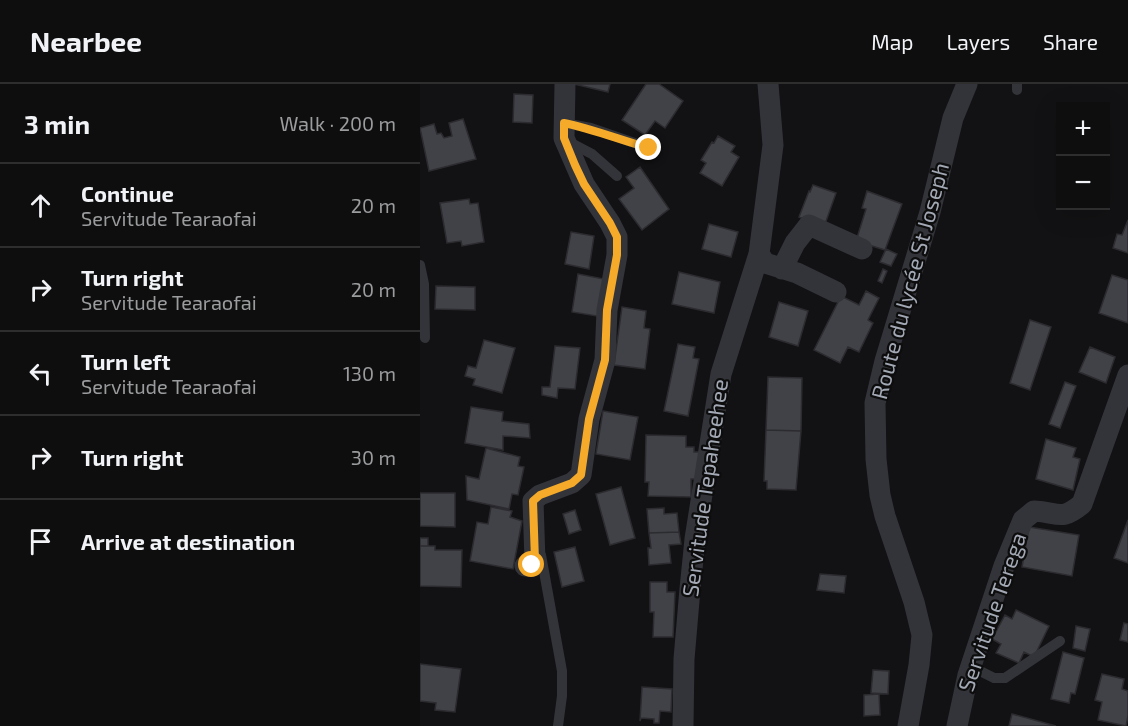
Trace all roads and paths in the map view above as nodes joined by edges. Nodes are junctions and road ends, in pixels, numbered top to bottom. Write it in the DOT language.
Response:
graph roads {
  1 [pos="565,84"];
  2 [pos="768,84"];
  3 [pos="967,84"];
  4 [pos="565,132"];
  5 [pos="649,148"];
  6 [pos="617,176"];
  7 [pos="862,249"];
  8 [pos="759,254"];
  9 [pos="420,265"];
  10 [pos="782,269"];
  11 [pos="836,292"];
  12 [pos="425,338"];
  13 [pos="1128,375"];
  14 [pos="536,498"];
  15 [pos="525,566"];
  16 [pos="1060,641"];
  17 [pos="970,666"];
  18 [pos="558,726"];
  19 [pos="683,726"];
  20 [pos="908,726"];
  21 [pos="957,726"];
  1 -- 4 [label="street"];
  2 -- 8 [label="street, Servitude Tepaheehee"];
  3 -- 20 [label="street, Route du lycée St Joseph"];
  4 -- 5 [label="lane"];
  4 -- 6 [label="lane"];
  4 -- 14 [label="street"];
  7 -- 10 [label="street"];
  8 -- 10 [label="street"];
  8 -- 19 [label="street, Servitude Tepaheehee"];
  9 -- 12 [label="lane"];
  10 -- 11 [label="street"];
  13 -- 17 [label="street, Servitude Terega"];
  14 -- 15 [label="street"];
  14 -- 18 [label="lane"];
  16 -- 17 [label="lane"];
  17 -- 21 [label="street, Servitude Terega"];
}
